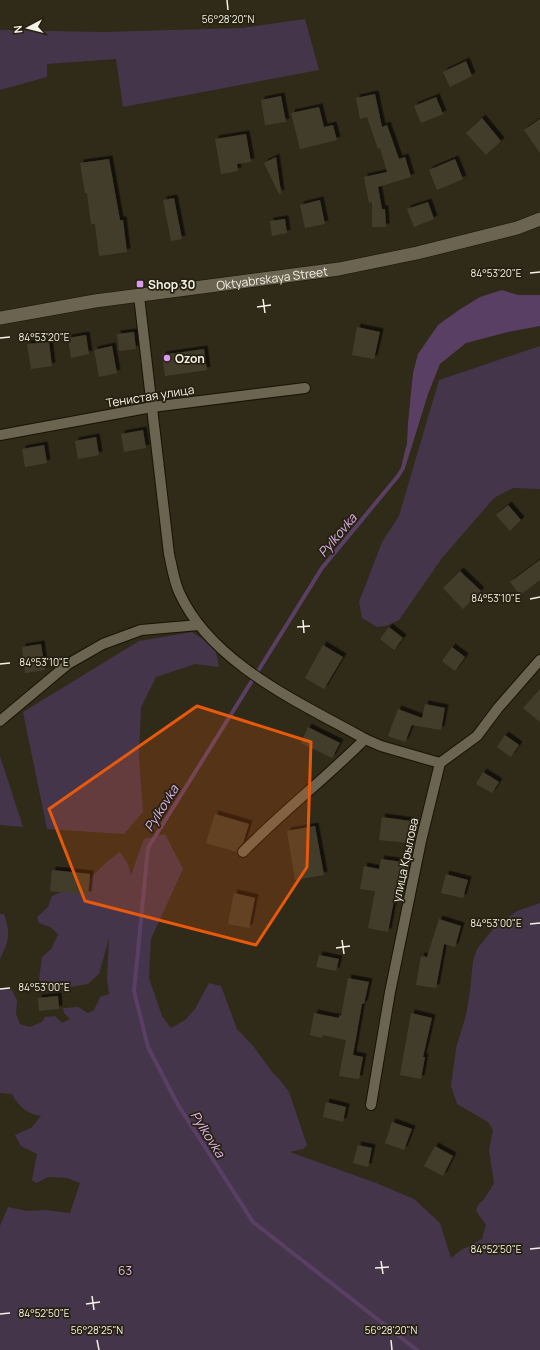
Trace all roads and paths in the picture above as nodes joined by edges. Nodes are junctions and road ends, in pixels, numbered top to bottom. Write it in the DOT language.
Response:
graph roads {
  1 [pos="540,219"];
  2 [pos="139,296"];
  3 [pos="0,318"];
  4 [pos="305,388"];
  5 [pos="152,408"];
  6 [pos="0,435"];
  7 [pos="199,625"];
  8 [pos="540,660"];
  9 [pos="0,722"];
  10 [pos="366,739"];
  11 [pos="440,763"];
  12 [pos="243,852"];
  13 [pos="371,1105"];
  1 -- 2 [label="street, Oktyabrskaya Street"];
  2 -- 3 [label="street, Oktyabrskaya Street"];
  2 -- 5 [label="street"];
  4 -- 5 [label="street, Тенистая улица"];
  5 -- 6 [label="street, Тенистая улица"];
  5 -- 7 [label="street"];
  7 -- 9 [label="street"];
  7 -- 10 [label="street"];
  8 -- 11 [label="street"];
  10 -- 11 [label="street"];
  10 -- 12 [label="street"];
  11 -- 13 [label="street, улица Крылова"];
}
